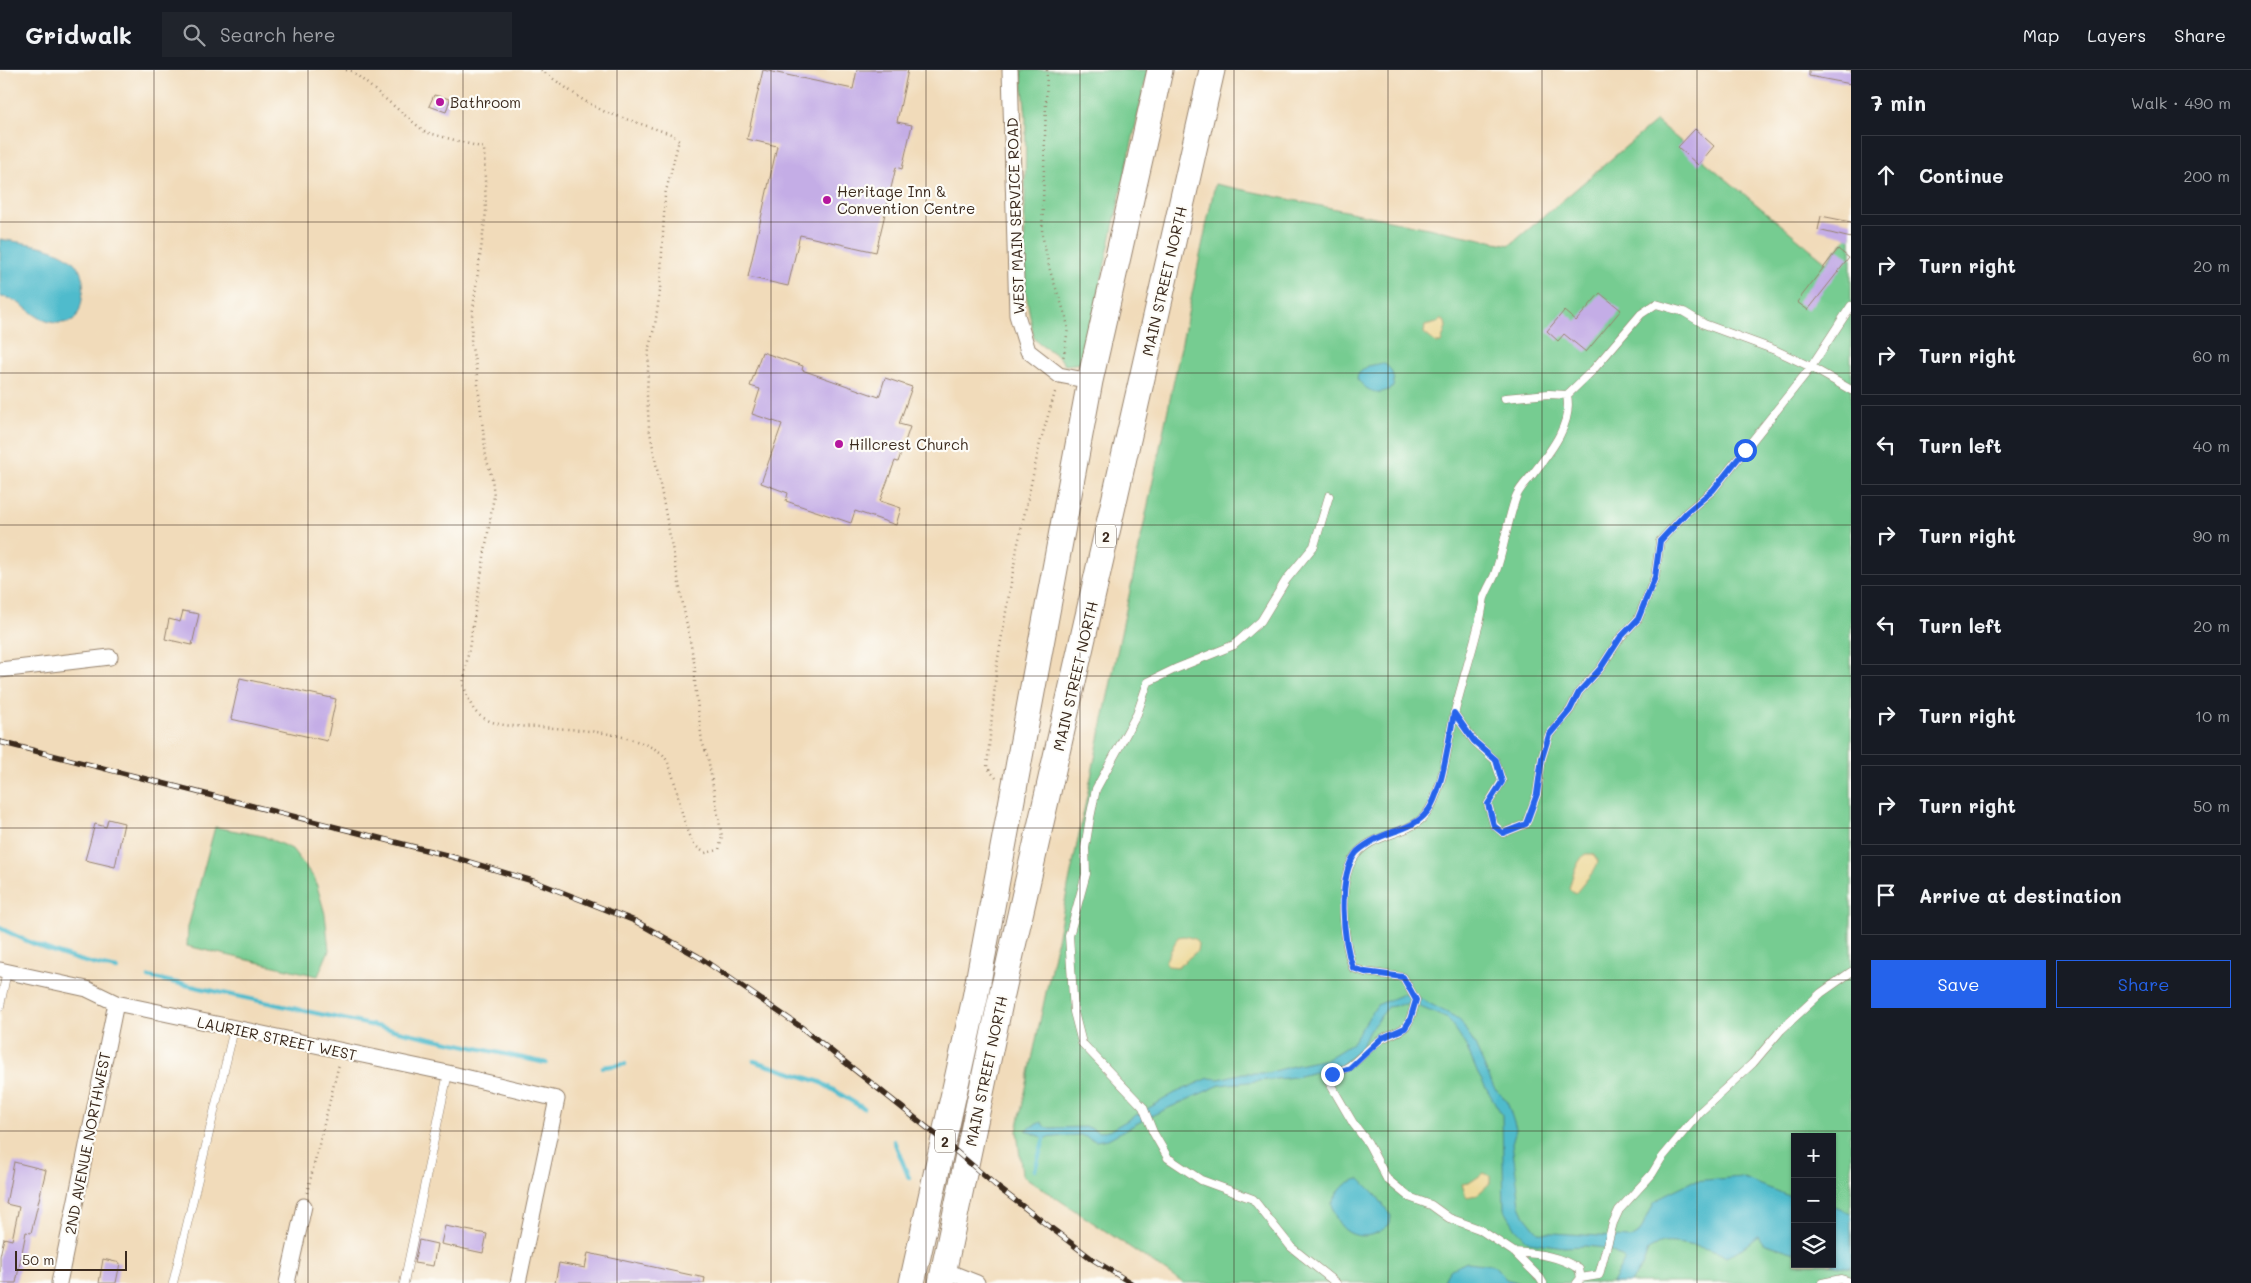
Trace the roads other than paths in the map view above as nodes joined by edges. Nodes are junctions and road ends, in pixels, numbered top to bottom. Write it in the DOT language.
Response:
graph roads {
  1 [pos="1010,70"];
  2 [pos="1160,70"];
  3 [pos="1212,70"];
  4 [pos="1851,306"];
  5 [pos="1851,314"];
  6 [pos="1836,327"];
  7 [pos="1811,367"];
  8 [pos="1090,381"];
  9 [pos="1851,390"];
  10 [pos="1567,395"];
  11 [pos="1505,398"];
  12 [pos="1329,496"];
  13 [pos="110,657"];
  14 [pos="0,670"];
  15 [pos="1454,713"];
  16 [pos="4,970"];
  17 [pos="1851,972"];
  18 [pos="116,1004"];
  19 [pos="0,1006"];
  20 [pos="234,1029"];
  21 [pos="448,1073"];
  22 [pos="304,1206"];
  23 [pos="1514,1252"];
  24 [pos="943,1276"];
  25 [pos="1579,1280"];
  26 [pos="1851,1282"];
  27 [pos="59,1283"];
  28 [pos="173,1283"];
  29 [pos="287,1283"];
  30 [pos="404,1283"];
  31 [pos="518,1283"];
  32 [pos="912,1283"];
  33 [pos="977,1283"];
  34 [pos="1336,1283"];
  35 [pos="1543,1283"];
  36 [pos="1822,1283"];
  1 -- 8 [label="street, WEST MAIN SERVICE ROAD"];
  2 -- 8 [label="main road, MAIN STREET NORTH / 2"];
  3 -- 24 [label="main road, MAIN STREET NORTH / 2"];
  4 -- 6 [label="lane"];
  5 -- 6 [label="lane"];
  6 -- 7 [label="lane"];
  7 -- 9 [label="lane"];
  7 -- 10 [label="lane"];
  7 -- 15 [label="lane"];
  8 -- 32 [label="main road, MAIN STREET NORTH / 2"];
  10 -- 11 [label="lane"];
  10 -- 15 [label="lane"];
  12 -- 34 [label="lane"];
  13 -- 14 [label="street"];
  15 -- 23 [label="lane"];
  16 -- 18 [label="street, LAURIER STREET WEST"];
  16 -- 19 [label="lane"];
  17 -- 25 [label="lane"];
  18 -- 20 [label="street, LAURIER STREET WEST"];
  18 -- 27 [label="street, 2ND AVENUE NORTHWEST"];
  20 -- 21 [label="street, LAURIER STREET WEST"];
  20 -- 28 [label="lane"];
  21 -- 30 [label="lane"];
  21 -- 31 [label="street, LAURIER STREET WEST"];
  22 -- 29 [label="street"];
  23 -- 25 [label="lane"];
  23 -- 35 [label="lane"];
  24 -- 33 [label="street"];
  26 -- 36 [label="lane"];
}
